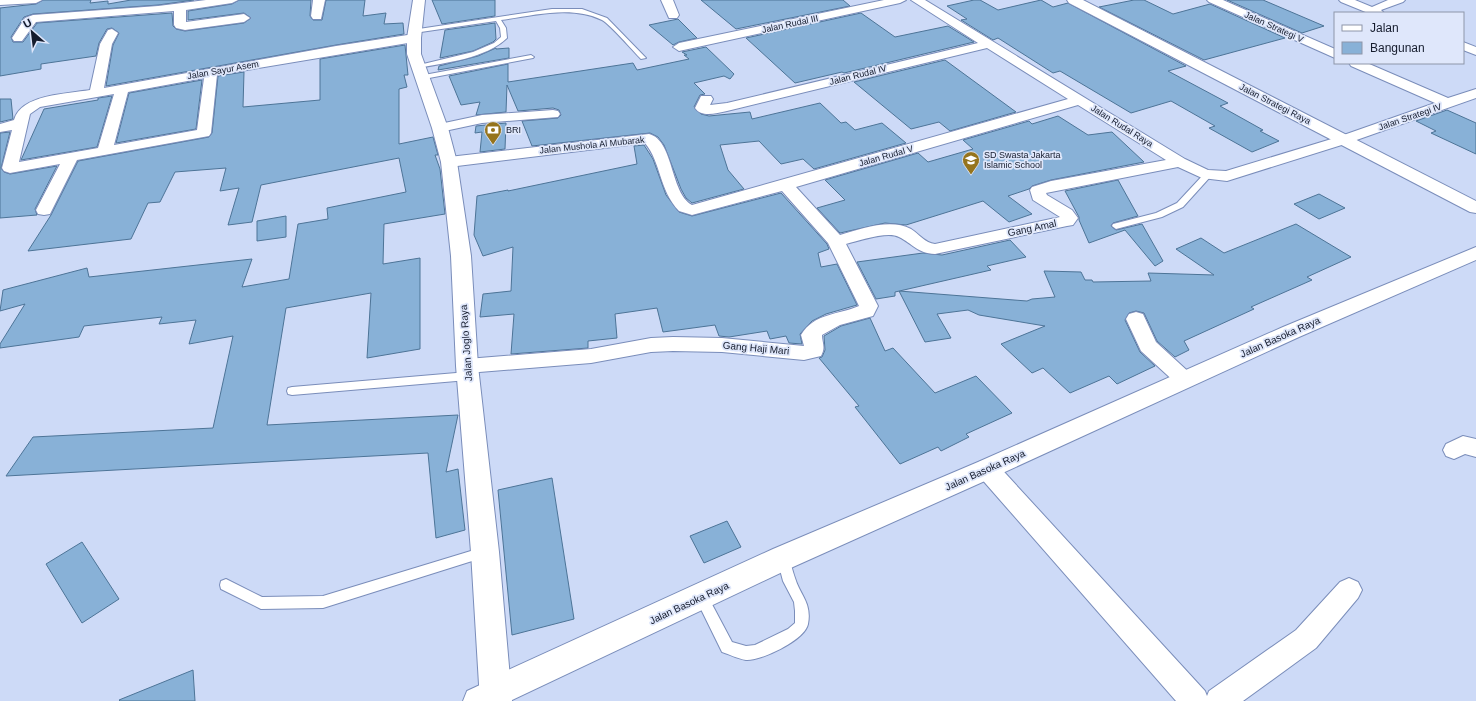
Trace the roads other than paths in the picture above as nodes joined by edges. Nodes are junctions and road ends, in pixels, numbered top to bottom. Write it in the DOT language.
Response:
graph roads {
  1 [pos="36,0"];
  2 [pos="232,0"];
  3 [pos="319,0"];
  4 [pos="419,0"];
  5 [pos="667,0"];
  6 [pos="900,0"];
  7 [pos="917,0"];
  8 [pos="1073,0"];
  9 [pos="1213,0"];
  10 [pos="1345,0"];
  11 [pos="1399,0"];
  12 [pos="0,2"];
  13 [pos="140,6"];
  14 [pos="180,7"];
  15 [pos="1378,10"];
  16 [pos="673,15"];
  17 [pos="316,16"];
  18 [pos="244,18"];
  19 [pos="498,20"];
  20 [pos="112,33"];
  21 [pos="414,34"];
  22 [pos="18,38"];
  23 [pos="989,44"];
  24 [pos="680,46"];
  25 [pos="1464,46"];
  26 [pos="1476,51"];
  27 [pos="1334,54"];
  28 [pos="531,57"];
  29 [pos="643,58"];
  30 [pos="1358,64"];
  31 [pos="421,72"];
  32 [pos="211,73"];
  33 [pos="122,89"];
  34 [pos="96,93"];
  35 [pos="1476,93"];
  36 [pos="706,99"];
  37 [pos="1080,100"];
  38 [pos="1449,104"];
  39 [pos="554,114"];
  40 [pos="22,123"];
  41 [pos="0,128"];
  42 [pos="440,128"];
  43 [pos="1343,140"];
  44 [pos="104,152"];
  45 [pos="72,158"];
  46 [pos="449,162"];
  47 [pos="1180,162"];
  48 [pos="1206,176"];
  49 [pos="785,185"];
  50 [pos="1476,208"];
  51 [pos="44,210"];
  52 [pos="692,210"];
  53 [pos="1116,226"];
  54 [pos="836,241"];
  55 [pos="1476,253"];
  56 [pos="1136,319"];
  57 [pos="467,371"];
  58 [pos="1185,380"];
  59 [pos="292,391"];
  60 [pos="1476,448"];
  61 [pos="1454,450"];
  62 [pos="987,470"];
  63 [pos="485,552"];
  64 [pos="783,558"];
  65 [pos="226,585"];
  66 [pos="1349,590"];
  67 [pos="700,597"];
  68 [pos="489,698"];
  69 [pos="1195,701"];
  70 [pos="1219,701"];
  1 -- 12 [label="street"];
  2 -- 14 [label="street"];
  3 -- 17 [label="street"];
  4 -- 21 [label="street, Jalan Joglo Raya"];
  5 -- 16 [label="street"];
  6 -- 24 [label="street, Jalan Rudal III"];
  7 -- 23 [label="street, Jalan Rudal Raya"];
  8 -- 43 [label="street, Jalan Strategi Raya"];
  9 -- 27 [label="street, Jalan Strategi V"];
  10 -- 15 [label="street"];
  11 -- 15 [label="street"];
  13 -- 14 [label="street"];
  13 -- 22 [label="street"];
  14 -- 18 [label="street"];
  19 -- 21 [label="lane"];
  19 -- 29 [label="lane"];
  19 -- 31 [label="lane"];
  20 -- 34 [label="street"];
  21 -- 31 [label="street, Jalan Joglo Raya"];
  21 -- 32 [label="street, Jalan Sayur Asem"];
  23 -- 36 [label="street, Jalan Rudal IV"];
  23 -- 37 [label="street, Jalan Rudal Raya"];
  25 -- 26 [label="street"];
  28 -- 31 [label="lane"];
  30 -- 38 [label="street"];
  31 -- 42 [label="street, Jalan Joglo Raya"];
  32 -- 33 [label="street, Jalan Sayur Asem"];
  32 -- 44 [label="street"];
  33 -- 34 [label="street, Jalan Sayur Asem"];
  33 -- 44 [label="street"];
  34 -- 40 [label="street, Jalan Sayur Asem"];
  35 -- 38 [label="street, Jalan Strategi IV"];
  37 -- 47 [label="street, Jalan Rudal Raya"];
  37 -- 49 [label="street, Jalan Rudal V"];
  38 -- 43 [label="street, Jalan Strategi IV"];
  39 -- 42 [label="street"];
  40 -- 41 [label="street"];
  40 -- 45 [label="street"];
  42 -- 46 [label="street, Jalan Joglo Raya"];
  43 -- 48 [label="street, Jalan Rudal Raya"];
  43 -- 50 [label="street, Jalan Strategi Raya"];
  44 -- 45 [label="street"];
  45 -- 51 [label="street"];
  46 -- 52 [label="street, Jalan Mushola Al Mubarak"];
  46 -- 57 [label="street, Jalan Joglo Raya"];
  47 -- 48 [label="street, Jalan Rudal Raya"];
  47 -- 54 [label="street, Gang Amal"];
  48 -- 53 [label="lane"];
  49 -- 52 [label="street, Jalan Rudal V"];
  49 -- 54 [label="street, Gang Haji Mari"];
  54 -- 57 [label="street, Gang Haji Mari"];
  55 -- 58 [label="street, Jalan Basoka Raya"];
  56 -- 58 [label="street"];
  57 -- 59 [label="lane"];
  57 -- 63 [label="street, Jalan Joglo Raya"];
  58 -- 62 [label="street, Jalan Basoka Raya"];
  60 -- 61 [label="street"];
  62 -- 64 [label="street, Jalan Basoka Raya"];
  62 -- 69 [label="street"];
  63 -- 65 [label="lane"];
  63 -- 68 [label="street, Jalan Joglo Raya"];
  64 -- 67 [label="street, Jalan Basoka Raya"];
  64 -- 67 [label="lane"];
  66 -- 70 [label="street"];
  67 -- 68 [label="street, Jalan Basoka Raya"];
}
